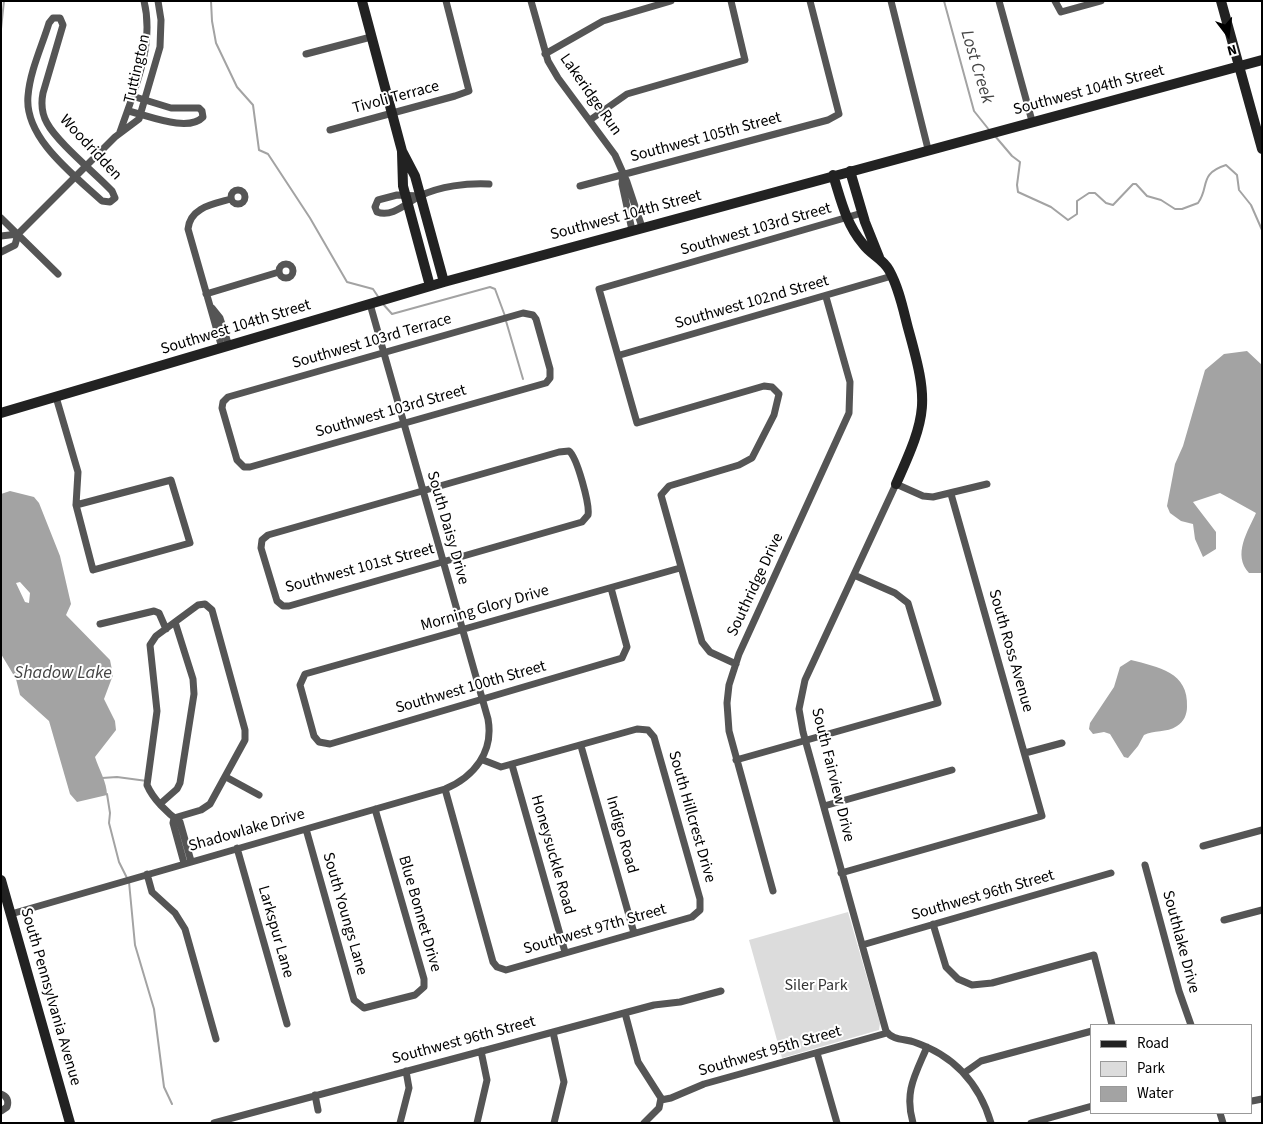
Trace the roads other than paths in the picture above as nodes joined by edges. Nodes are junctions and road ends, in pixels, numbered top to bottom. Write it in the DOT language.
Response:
graph roads {
  1 [pos="144,1"];
  2 [pos="158,1"];
  3 [pos="362,1"];
  4 [pos="446,1"];
  5 [pos="531,1"];
  6 [pos="670,1"];
  7 [pos="730,1"];
  8 [pos="810,1"];
  9 [pos="891,1"];
  10 [pos="999,1"];
  11 [pos="1055,1"];
  12 [pos="1101,1"];
  13 [pos="1221,1"];
  14 [pos="371,37"];
  15 [pos="306,54"];
  16 [pos="545,54"];
  17 [pos="1262,60"];
  18 [pos="1238,66"];
  19 [pos="132,96"];
  20 [pos="146,101"];
  21 [pos="128,111"];
  22 [pos="142,114"];
  23 [pos="392,114"];
  24 [pos="590,120"];
  25 [pos="1032,121"];
  26 [pos="330,130"];
  27 [pos="120,132"];
  28 [pos="928,149"];
  29 [pos="1262,149"];
  30 [pos="402,151"];
  31 [pos="86,165"];
  32 [pos="850,171"];
  33 [pos="623,174"];
  34 [pos="76,175"];
  35 [pos="833,175"];
  36 [pos="489,184"];
  37 [pos="580,186"];
  38 [pos="420,196"];
  39 [pos="231,199"];
  40 [pos="407,199"];
  41 [pos="862,214"];
  42 [pos="1,218"];
  43 [pos="847,218"];
  44 [pos="637,229"];
  45 [pos="18,234"];
  46 [pos="1,236"];
  47 [pos="1,252"];
  48 [pos="879,257"];
  49 [pos="279,272"];
  50 [pos="58,274"];
  51 [pos="892,276"];
  52 [pos="444,282"];
  53 [pos="430,286"];
  54 [pos="206,294"];
  55 [pos="826,296"];
  56 [pos="373,303"];
  57 [pos="225,347"];
  58 [pos="384,353"];
  59 [pos="620,356"];
  60 [pos="548,380"];
  61 [pos="56,397"];
  62 [pos="1,413"];
  63 [pos="403,423"];
  64 [pos="242,465"];
  65 [pos="896,484"];
  66 [pos="987,484"];
  67 [pos="422,491"];
  68 [pos="951,494"];
  69 [pos="76,505"];
  70 [pos="443,561"];
  71 [pos="680,568"];
  72 [pos="854,575"];
  73 [pos="611,588"];
  74 [pos="175,622"];
  75 [pos="100,624"];
  76 [pos="166,629"];
  77 [pos="462,630"];
  78 [pos="736,664"];
  79 [pos="482,699"];
  80 [pos="805,740"];
  81 [pos="322,743"];
  82 [pos="1062,743"];
  83 [pos="581,746"];
  84 [pos="1025,754"];
  85 [pos="483,760"];
  86 [pos="736,760"];
  87 [pos="512,765"];
  88 [pos="952,770"];
  89 [pos="226,776"];
  90 [pos="445,789"];
  91 [pos="259,795"];
  92 [pos="160,804"];
  93 [pos="824,806"];
  94 [pos="375,809"];
  95 [pos="174,818"];
  96 [pos="306,829"];
  97 [pos="1262,830"];
  98 [pos="1203,846"];
  99 [pos="237,848"];
  100 [pos="188,862"];
  101 [pos="1145,864"];
  102 [pos="842,873"];
  103 [pos="1111,873"];
  104 [pos="147,874"];
  105 [pos="1,880"];
  106 [pos="773,891"];
  107 [pos="1262,910"];
  108 [pos="699,912"];
  109 [pos="11,914"];
  110 [pos="1224,920"];
  111 [pos="933,924"];
  112 [pos="634,933"];
  113 [pos="862,945"];
  114 [pos="565,952"];
  115 [pos="721,991"];
  116 [pos="358,1005"];
  117 [pos="625,1013"];
  118 [pos="287,1024"];
  119 [pos="1112,1024"];
  120 [pos="1191,1024"];
  121 [pos="553,1032"];
  122 [pos="1090,1032"];
  123 [pos="887,1033"];
  124 [pos="216,1039"];
  125 [pos="927,1047"];
  126 [pos="480,1051"];
  127 [pos="817,1053"];
  128 [pos="406,1071"];
  129 [pos="964,1073"];
  130 [pos="1,1094"];
  131 [pos="315,1095"];
  132 [pos="662,1100"];
  133 [pos="1090,1107"];
  134 [pos="318,1110"];
  135 [pos="1,1111"];
  136 [pos="70,1123"];
  137 [pos="214,1123"];
  138 [pos="400,1123"];
  139 [pos="477,1123"];
  140 [pos="554,1123"];
  141 [pos="644,1123"];
  142 [pos="837,1123"];
  143 [pos="913,1123"];
  144 [pos="991,1123"];
  145 [pos="1032,1123"];
  1 -- 19 [label="street, Tuttington"];
  2 -- 20 [label="street, Tuttington"];
  3 -- 14 [label="main road"];
  4 -- 23 [label="street, Tivoli Terrace"];
  5 -- 16 [label="street, Lakeridge Run"];
  6 -- 16 [label="street"];
  7 -- 24 [label="street"];
  8 -- 33 [label="street, Southwest 105th Street"];
  9 -- 28 [label="street"];
  10 -- 25 [label="street"];
  11 -- 12 [label="street"];
  13 -- 18 [label="main road"];
  14 -- 15 [label="street"];
  14 -- 23 [label="main road"];
  16 -- 24 [label="street, Lakeridge Run"];
  17 -- 18 [label="main road, Southwest 104th Street"];
  18 -- 25 [label="main road, Southwest 104th Street"];
  18 -- 29 [label="main road"];
  19 -- 20 [label="street"];
  19 -- 21 [label="street, Tuttington"];
  20 -- 22 [label="street, Tuttington"];
  20 -- 22 [label="street"];
  21 -- 22 [label="street"];
  21 -- 27 [label="street, Tuttington"];
  22 -- 27 [label="street, Tuttington"];
  23 -- 26 [label="street, Tivoli Terrace"];
  23 -- 30 [label="main road"];
  24 -- 33 [label="street, Lakeridge Run"];
  25 -- 28 [label="main road, Southwest 104th Street"];
  27 -- 31 [label="street, Tuttington"];
  28 -- 32 [label="main road, Southwest 104th Street"];
  30 -- 38 [label="main road"];
  30 -- 40 [label="main road"];
  31 -- 34 [label="street, Tuttington"];
  31 -- 34 [label="street, Woodridden"];
  31 -- 34 [label="street, Woodridden"];
  32 -- 35 [label="main road, Southwest 104th Street"];
  32 -- 41 [label="main road, South Fairview Drive"];
  33 -- 37 [label="street, Southwest 105th Street"];
  33 -- 44 [label="street, Lakeridge Run"];
  34 -- 45 [label="street, Tuttington"];
  35 -- 43 [label="main road, South Fairview Drive"];
  35 -- 44 [label="main road, Southwest 104th Street"];
  36 -- 38 [label="street"];
  38 -- 40 [label="street"];
  38 -- 52 [label="main road"];
  39 -- 54 [label="street"];
  40 -- 53 [label="main road"];
  41 -- 43 [label="street, Southwest 103rd Street"];
  41 -- 48 [label="main road, South Fairview Drive"];
  42 -- 45 [label="street"];
  43 -- 48 [label="main road, South Fairview Drive"];
  43 -- 59 [label="street, Southwest 103rd Street"];
  44 -- 52 [label="main road, Southwest 104th Street"];
  45 -- 46 [label="street"];
  45 -- 47 [label="street, Tuttington"];
  45 -- 50 [label="street"];
  48 -- 51 [label="main road, South Fairview Drive"];
  49 -- 54 [label="street"];
  51 -- 55 [label="street, Southwest 102nd Street"];
  51 -- 65 [label="main road, South Fairview Drive"];
  52 -- 53 [label="main road, Southwest 104th Street"];
  53 -- 56 [label="main road, Southwest 104th Street"];
  54 -- 57 [label="street"];
  55 -- 59 [label="street, Southwest 102nd Street"];
  55 -- 78 [label="street, Southridge Drive"];
  56 -- 57 [label="main road, Southwest 104th Street"];
  56 -- 58 [label="street, South Daisy Drive"];
  57 -- 61 [label="main road, Southwest 104th Street"];
  58 -- 60 [label="street, Southwest 103rd Terrace"];
  58 -- 63 [label="street, South Daisy Drive"];
  58 -- 64 [label="street, Southwest 103rd Terrace"];
  59 -- 71 [label="street"];
  60 -- 63 [label="street, Southwest 103rd Street"];
  61 -- 62 [label="main road, Southwest 104th Street"];
  61 -- 69 [label="street"];
  63 -- 64 [label="street, Southwest 103rd Street"];
  63 -- 67 [label="street, South Daisy Drive"];
  65 -- 68 [label="street"];
  65 -- 72 [label="street, South Fairview Drive"];
  66 -- 68 [label="street"];
  67 -- 70 [label="street, South Daisy Drive"];
  67 -- 70 [label="street, Southwest 101st Street"];
  67 -- 70 [label="street, Southwest 101st Street"];
  68 -- 84 [label="street, South Ross Avenue"];
  69 -- 69 [label="street"];
  70 -- 77 [label="street, South Daisy Drive"];
  71 -- 73 [label="street, Morning Glory Drive"];
  71 -- 78 [label="street"];
  72 -- 80 [label="street, South Fairview Drive"];
  72 -- 80 [label="street"];
  73 -- 77 [label="street, Morning Glory Drive"];
  73 -- 79 [label="street, Southwest 100th Street"];
  74 -- 76 [label="street"];
  74 -- 89 [label="street"];
  74 -- 92 [label="street"];
  75 -- 76 [label="street"];
  76 -- 92 [label="street"];
  77 -- 79 [label="street, South Daisy Drive"];
  77 -- 81 [label="street, Morning Glory Drive"];
  78 -- 86 [label="street, Southridge Drive"];
  79 -- 81 [label="street, Southwest 100th Street"];
  79 -- 85 [label="street, South Daisy Drive"];
  80 -- 86 [label="street"];
  80 -- 93 [label="street, South Fairview Drive"];
  82 -- 84 [label="street"];
  83 -- 87 [label="street"];
  83 -- 108 [label="street, South Hillcrest Drive"];
  83 -- 112 [label="street, Indigo Road"];
  84 -- 102 [label="street, South Ross Avenue"];
  85 -- 87 [label="street"];
  85 -- 90 [label="street, Shadowlake Drive"];
  86 -- 106 [label="street, Southridge Drive"];
  87 -- 114 [label="street, Honeysuckle Road"];
  88 -- 93 [label="street"];
  89 -- 91 [label="street"];
  89 -- 95 [label="street"];
  90 -- 94 [label="street, Shadowlake Drive"];
  90 -- 114 [label="street, Southwest 97th Street"];
  92 -- 95 [label="street"];
  93 -- 102 [label="street, South Fairview Drive"];
  94 -- 96 [label="street, Shadowlake Drive"];
  94 -- 116 [label="street, Blue Bonnet Drive"];
  95 -- 100 [label="street"];
  96 -- 99 [label="street, Shadowlake Drive"];
  96 -- 116 [label="street, South Youngs Lane"];
  97 -- 98 [label="street"];
  99 -- 100 [label="street, Shadowlake Drive"];
  99 -- 118 [label="street, Larkspur Lane"];
  100 -- 104 [label="street, Shadowlake Drive"];
  101 -- 120 [label="street, Southlake Drive"];
  102 -- 113 [label="street, South Fairview Drive"];
  103 -- 111 [label="street, Southwest 96th Street"];
  104 -- 109 [label="street, Shadowlake Drive"];
  104 -- 124 [label="street"];
  105 -- 109 [label="main road, South Pennsylvania Avenue"];
  107 -- 110 [label="street"];
  108 -- 112 [label="street, Southwest 97th Street"];
  109 -- 136 [label="main road, South Pennsylvania Avenue"];
  111 -- 113 [label="street, Southwest 96th Street"];
  111 -- 119 [label="street"];
  112 -- 114 [label="street, Southwest 97th Street"];
  113 -- 123 [label="street, South Fairview Drive"];
  115 -- 117 [label="street, Southwest 96th Street"];
  117 -- 121 [label="street, Southwest 96th Street"];
  117 -- 132 [label="street"];
  121 -- 126 [label="street, Southwest 96th Street"];
  121 -- 140 [label="street"];
  122 -- 129 [label="street"];
  123 -- 125 [label="street"];
  123 -- 127 [label="street, Southwest 95th Street"];
  125 -- 129 [label="street"];
  125 -- 143 [label="street"];
  126 -- 128 [label="street, Southwest 96th Street"];
  126 -- 139 [label="street"];
  127 -- 132 [label="street, Southwest 95th Street"];
  127 -- 142 [label="street"];
  128 -- 131 [label="street, Southwest 96th Street"];
  128 -- 138 [label="street"];
  129 -- 144 [label="street"];
  130 -- 135 [label="street"];
  131 -- 134 [label="street"];
  131 -- 137 [label="street, Southwest 96th Street"];
  132 -- 141 [label="street"];
  133 -- 145 [label="street"];
}
